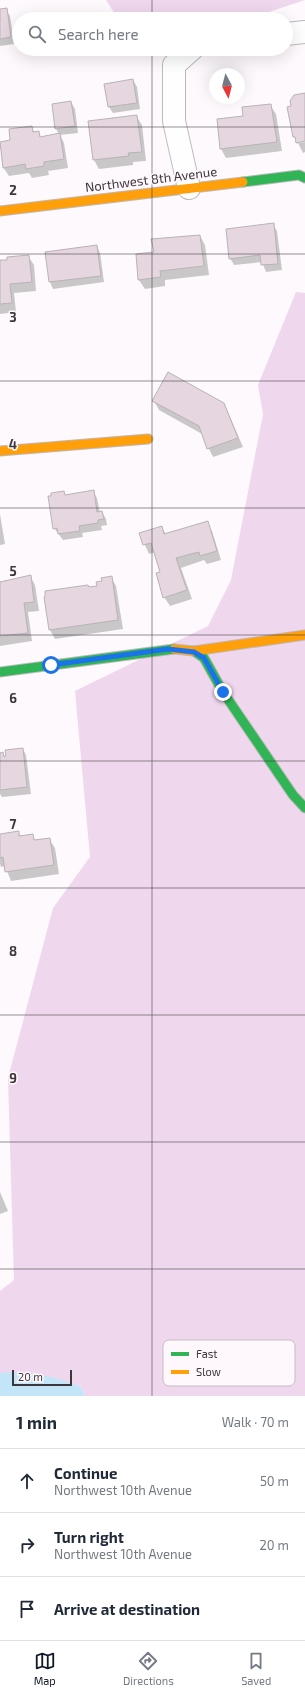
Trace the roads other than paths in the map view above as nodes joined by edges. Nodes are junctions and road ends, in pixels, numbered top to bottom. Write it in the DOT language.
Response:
graph roads {
  1 [pos="305,32"];
  2 [pos="293,33"];
  3 [pos="184,56"];
  4 [pos="305,178"];
  5 [pos="190,188"];
  6 [pos="0,211"];
  7 [pos="148,439"];
  8 [pos="0,451"];
  9 [pos="305,635"];
  10 [pos="194,652"];
  11 [pos="0,672"];
  12 [pos="305,808"];
  1 -- 2 [label="street"];
  3 -- 5 [label="street"];
  4 -- 5 [label="street, Northwest 8th Avenue"];
  5 -- 6 [label="street, Northwest 8th Avenue"];
  7 -- 8 [label="street"];
  9 -- 10 [label="street"];
  10 -- 11 [label="street"];
  10 -- 12 [label="street"];
}
